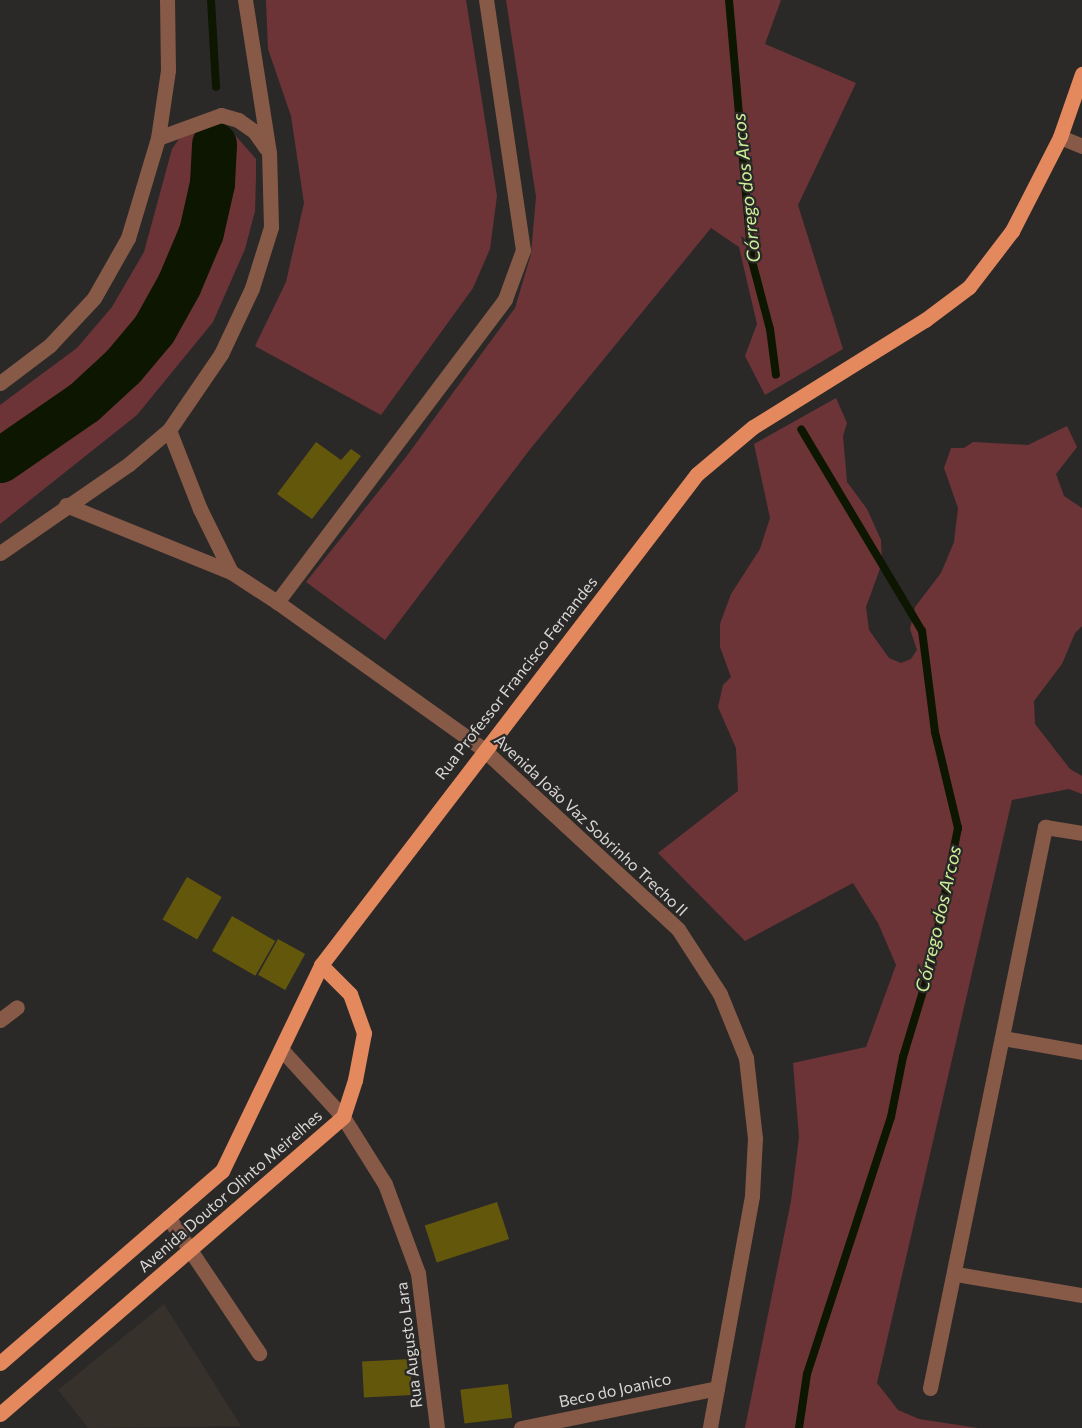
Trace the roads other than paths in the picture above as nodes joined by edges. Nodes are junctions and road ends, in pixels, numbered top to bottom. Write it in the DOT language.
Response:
graph roads {
  1 [pos="167,0"];
  2 [pos="245,0"];
  3 [pos="486,0"];
  4 [pos="1082,74"];
  5 [pos="1060,137"];
  6 [pos="158,138"];
  7 [pos="1082,146"];
  8 [pos="269,153"];
  9 [pos="0,382"];
  10 [pos="169,430"];
  11 [pos="66,505"];
  12 [pos="0,553"];
  13 [pos="231,572"];
  14 [pos="277,602"];
  15 [pos="483,749"];
  16 [pos="1082,833"];
  17 [pos="321,965"];
  18 [pos="17,1008"];
  19 [pos="0,1020"];
  20 [pos="1003,1038"];
  21 [pos="280,1049"];
  22 [pos="1082,1052"];
  23 [pos="343,1117"];
  24 [pos="168,1217"];
  25 [pos="191,1248"];
  26 [pos="957,1274"];
  27 [pos="1082,1295"];
  28 [pos="259,1353"];
  29 [pos="0,1363"];
  30 [pos="717,1388"];
  31 [pos="930,1388"];
  32 [pos="0,1412"];
  33 [pos="436,1428"];
  34 [pos="521,1428"];
  35 [pos="710,1428"];
  1 -- 6 [label="street"];
  2 -- 8 [label="street"];
  3 -- 14 [label="street"];
  4 -- 5 [label="main road"];
  5 -- 7 [label="street"];
  5 -- 15 [label="main road, Rua Professor Francisco Fernandes"];
  6 -- 8 [label="street"];
  6 -- 9 [label="street"];
  8 -- 10 [label="street"];
  10 -- 11 [label="street"];
  10 -- 13 [label="street"];
  11 -- 12 [label="street"];
  11 -- 13 [label="street, Avenida João Vaz Sobrinho Trecho II"];
  13 -- 14 [label="street, Avenida João Vaz Sobrinho Trecho II"];
  14 -- 15 [label="street, Avenida João Vaz Sobrinho Trecho II"];
  15 -- 17 [label="main road, Rua Professor Francisco Fernandes"];
  15 -- 30 [label="street, Avenida João Vaz Sobrinho Trecho II"];
  16 -- 20 [label="street"];
  17 -- 21 [label="main road, Avenida Doutor Olinto Meirelhes"];
  17 -- 23 [label="main road, Avenida Doutor Olinto Meirelhes"];
  18 -- 19 [label="street"];
  20 -- 22 [label="street"];
  20 -- 26 [label="street"];
  21 -- 23 [label="street, Rua Augusto Lara"];
  21 -- 24 [label="main road, Avenida Doutor Olinto Meirelhes"];
  23 -- 25 [label="main road, Avenida Doutor Olinto Meirelhes"];
  23 -- 33 [label="street, Rua Augusto Lara"];
  24 -- 25 [label="street"];
  24 -- 29 [label="main road, Avenida Doutor Olinto Meirelhes"];
  25 -- 28 [label="street"];
  25 -- 32 [label="main road, Avenida Doutor Olinto Meirelhes"];
  26 -- 27 [label="street"];
  26 -- 31 [label="street"];
  30 -- 34 [label="street, Beco do Joanico"];
  30 -- 35 [label="street, Avenida João Vaz Sobrinho Trecho II"];
}
